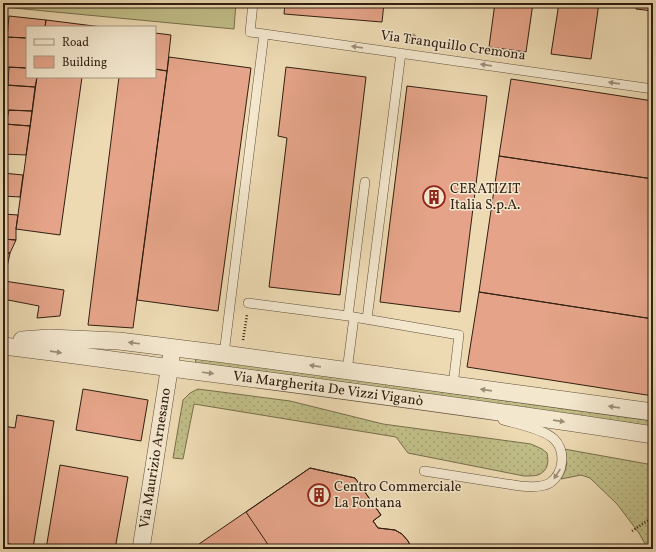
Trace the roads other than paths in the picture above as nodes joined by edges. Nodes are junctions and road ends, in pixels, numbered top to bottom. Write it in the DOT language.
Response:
graph roads {
  1 [pos="253,3"];
  2 [pos="264,34"];
  3 [pos="401,53"];
  4 [pos="653,89"];
  5 [pos="365,182"];
  6 [pos="248,303"];
  7 [pos="351,317"];
  8 [pos="367,319"];
  9 [pos="3,341"];
  10 [pos="3,346"];
  11 [pos="173,348"];
  12 [pos="233,355"];
  13 [pos="170,368"];
  14 [pos="347,371"];
  15 [pos="453,385"];
  16 [pos="461,407"];
  17 [pos="653,412"];
  18 [pos="612,429"];
  19 [pos="653,435"];
  20 [pos="653,445"];
  21 [pos="424,471"];
  22 [pos="141,549"];
  1 -- 2 [label="lane, Via Tranquillo Cremona"];
  3 -- 2 [label="lane, Via Tranquillo Cremona, one-way"];
  2 -- 12 [label="lane"];
  4 -- 3 [label="lane, Via Tranquillo Cremona, one-way"];
  3 -- 8 [label="lane"];
  5 -- 7 [label="lane"];
  6 -- 7 [label="lane"];
  7 -- 8 [label="lane"];
  7 -- 14 [label="lane"];
  8 -- 15 [label="lane"];
  11 -- 9 [label="street, Via Margherita De Vizzi Viganò, one-way"];
  10 -- 13 [label="street, Via Margherita De Vizzi Viganò, one-way"];
  11 -- 12 [label="street, Via Margherita De Vizzi Viganò"];
  11 -- 13 [label="street, Via Maurizio Arnesano"];
  14 -- 12 [label="street, Via Margherita De Vizzi Viganò, one-way"];
  13 -- 16 [label="street, Via Margherita De Vizzi Viganò, one-way"];
  13 -- 22 [label="street, Via Maurizio Arnesano"];
  14 -- 15 [label="street, Via Margherita De Vizzi Viganò"];
  17 -- 15 [label="street, Via Margherita De Vizzi Viganò, one-way"];
  16 -- 18 [label="street, Via Margherita De Vizzi Viganò, one-way"];
  16 -- 21 [label="lane, one-way"];
  18 -- 19 [label="street, Via Margherita De Vizzi Viganò"];
  18 -- 20 [label="street"];
}
